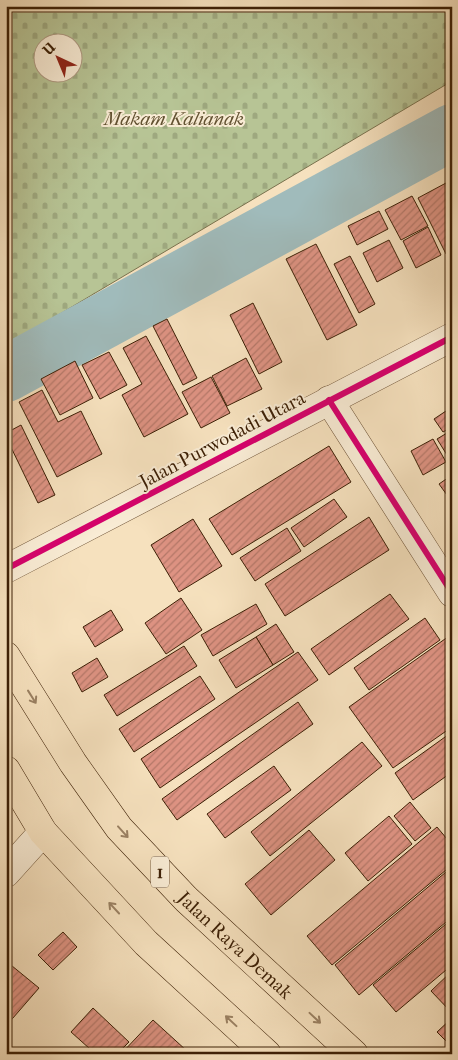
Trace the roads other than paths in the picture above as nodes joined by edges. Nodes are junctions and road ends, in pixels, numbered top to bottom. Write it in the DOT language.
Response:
graph roads {
  1 [pos="452,337"];
  2 [pos="329,400"];
  3 [pos="6,569"];
  4 [pos="452,593"];
  5 [pos="6,656"];
  6 [pos="6,770"];
  7 [pos="43,832"];
  8 [pos="6,873"];
  9 [pos="267,1054"];
  10 [pos="354,1054"];
  1 -- 2 [label="street, Jalan Purwodadi Utara"];
  2 -- 3 [label="street, Jalan Purwodadi Utara"];
  2 -- 4 [label="street"];
  5 -- 10 [label="highway, Jalan Raya Demak / 1, one-way"];
  6 -- 7 [label="highway"];
  7 -- 8 [label="street"];
  9 -- 7 [label="highway, one-way"];
}
